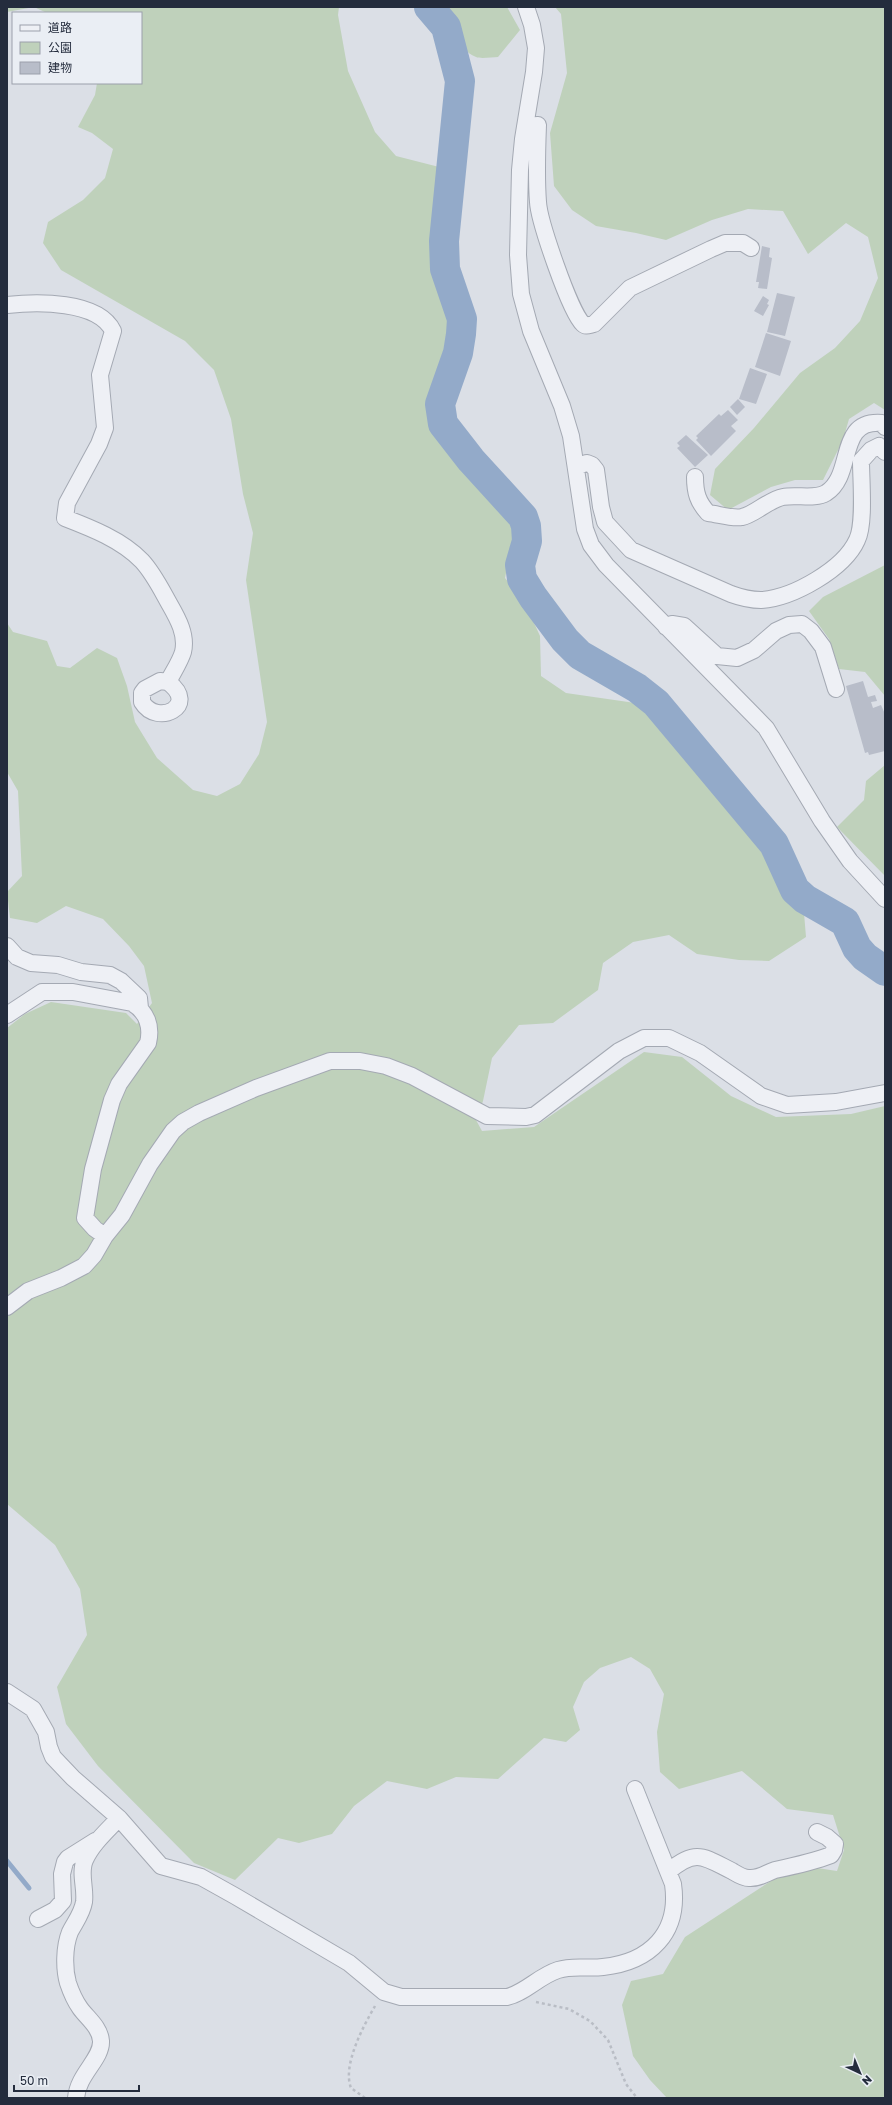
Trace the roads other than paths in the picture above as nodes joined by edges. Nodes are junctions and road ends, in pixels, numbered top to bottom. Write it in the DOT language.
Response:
graph roads {
  1 [pos="526,7"];
  2 [pos="525,126"];
  3 [pos="751,248"];
  4 [pos="7,305"];
  5 [pos="885,427"];
  6 [pos="883,446"];
  7 [pos="576,466"];
  8 [pos="695,477"];
  9 [pos="666,627"];
  10 [pos="168,682"];
  11 [pos="836,689"];
  12 [pos="885,899"];
  13 [pos="7,946"];
  14 [pos="140,1008"];
  15 [pos="7,1015"];
  16 [pos="885,1093"];
  17 [pos="105,1236"];
  18 [pos="7,1307"];
  19 [pos="7,1692"];
  20 [pos="635,1789"];
  21 [pos="119,1818"];
  22 [pos="817,1832"];
  23 [pos="103,1835"];
  24 [pos="669,1871"];
  25 [pos="38,1919"];
  26 [pos="76,2098"];
  1 -- 2 [label="street"];
  2 -- 3 [label="street"];
  2 -- 7 [label="street"];
  4 -- 10 [label="street"];
  5 -- 8 [label="street"];
  6 -- 7 [label="street"];
  7 -- 9 [label="street"];
  9 -- 11 [label="street"];
  9 -- 12 [label="street"];
  13 -- 14 [label="street"];
  14 -- 15 [label="street"];
  14 -- 17 [label="street"];
  16 -- 17 [label="street"];
  17 -- 18 [label="street"];
  19 -- 21 [label="street"];
  20 -- 24 [label="street"];
  21 -- 23 [label="street"];
  21 -- 24 [label="street"];
  22 -- 24 [label="street"];
  23 -- 25 [label="street"];
  23 -- 26 [label="street"];
}
